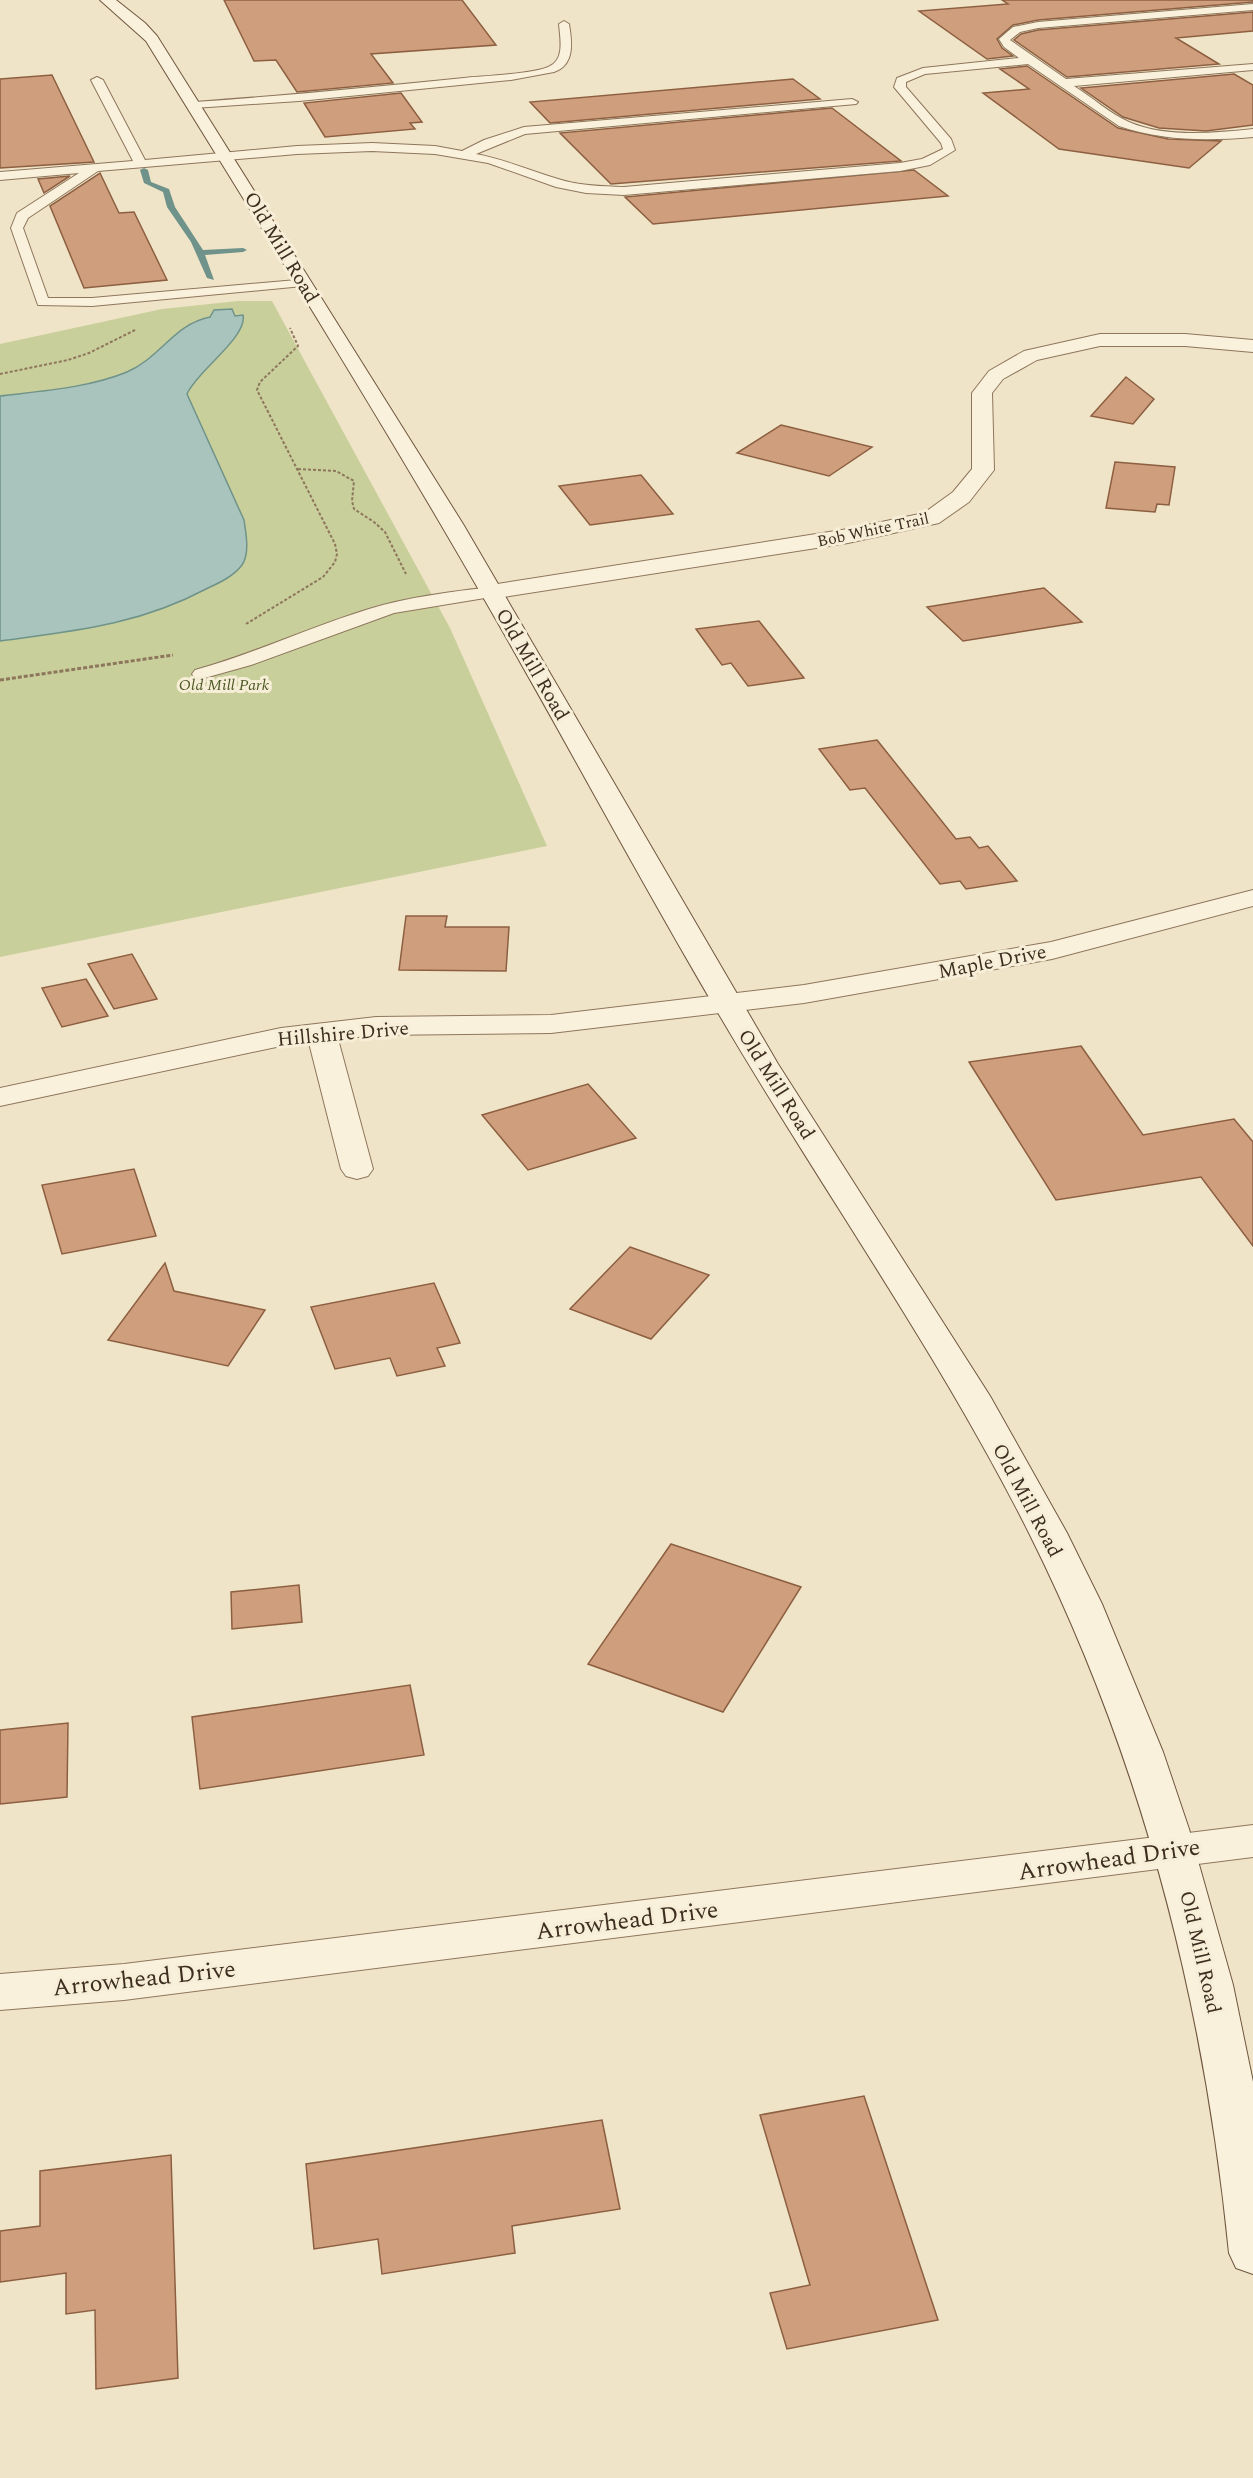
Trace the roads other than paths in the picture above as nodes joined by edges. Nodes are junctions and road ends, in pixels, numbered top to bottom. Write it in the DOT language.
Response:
graph roads {
  1 [pos="107,0"];
  2 [pos="1253,7"];
  3 [pos="564,24"];
  4 [pos="1031,60"];
  5 [pos="1253,67"];
  6 [pos="97,80"];
  7 [pos="1064,83"];
  8 [pos="852,102"];
  9 [pos="194,105"];
  10 [pos="1253,133"];
  11 [pos="464,155"];
  12 [pos="226,156"];
  13 [pos="141,164"];
  14 [pos="94,168"];
  15 [pos="0,176"];
  16 [pos="303,282"];
  17 [pos="1253,346"];
  18 [pos="491,592"];
  19 [pos="201,674"];
  20 [pos="1253,898"];
  21 [pos="726,1002"];
  22 [pos="321,1032"];
  23 [pos="0,1097"];
  24 [pos="357,1169"];
  25 [pos="1253,1840"];
  26 [pos="1176,1851"];
  27 [pos="0,1992"];
  28 [pos="1253,2253"];
  1 -- 9 [label="street, Old Mill Road"];
  2 -- 4 [label="lane"];
  3 -- 9 [label="lane"];
  4 -- 7 [label="lane"];
  4 -- 11 [label="lane"];
  5 -- 7 [label="lane"];
  6 -- 13 [label="lane"];
  7 -- 10 [label="lane"];
  8 -- 11 [label="lane"];
  9 -- 12 [label="street, Old Mill Road"];
  11 -- 12 [label="lane"];
  12 -- 13 [label="lane"];
  12 -- 16 [label="street, Old Mill Road"];
  13 -- 14 [label="lane"];
  14 -- 15 [label="lane"];
  14 -- 16 [label="lane"];
  16 -- 18 [label="street, Old Mill Road"];
  17 -- 18 [label="street, Bob White Trail"];
  18 -- 19 [label="lane"];
  18 -- 21 [label="street, Old Mill Road"];
  20 -- 21 [label="street, Maple Drive"];
  21 -- 22 [label="street, Hillshire Drive"];
  21 -- 26 [label="street, Old Mill Road"];
  22 -- 23 [label="street, Hillshire Drive"];
  22 -- 24 [label="street"];
  25 -- 26 [label="street, Arrowhead Drive"];
  26 -- 27 [label="street, Arrowhead Drive"];
  26 -- 28 [label="street, Old Mill Road"];
}
